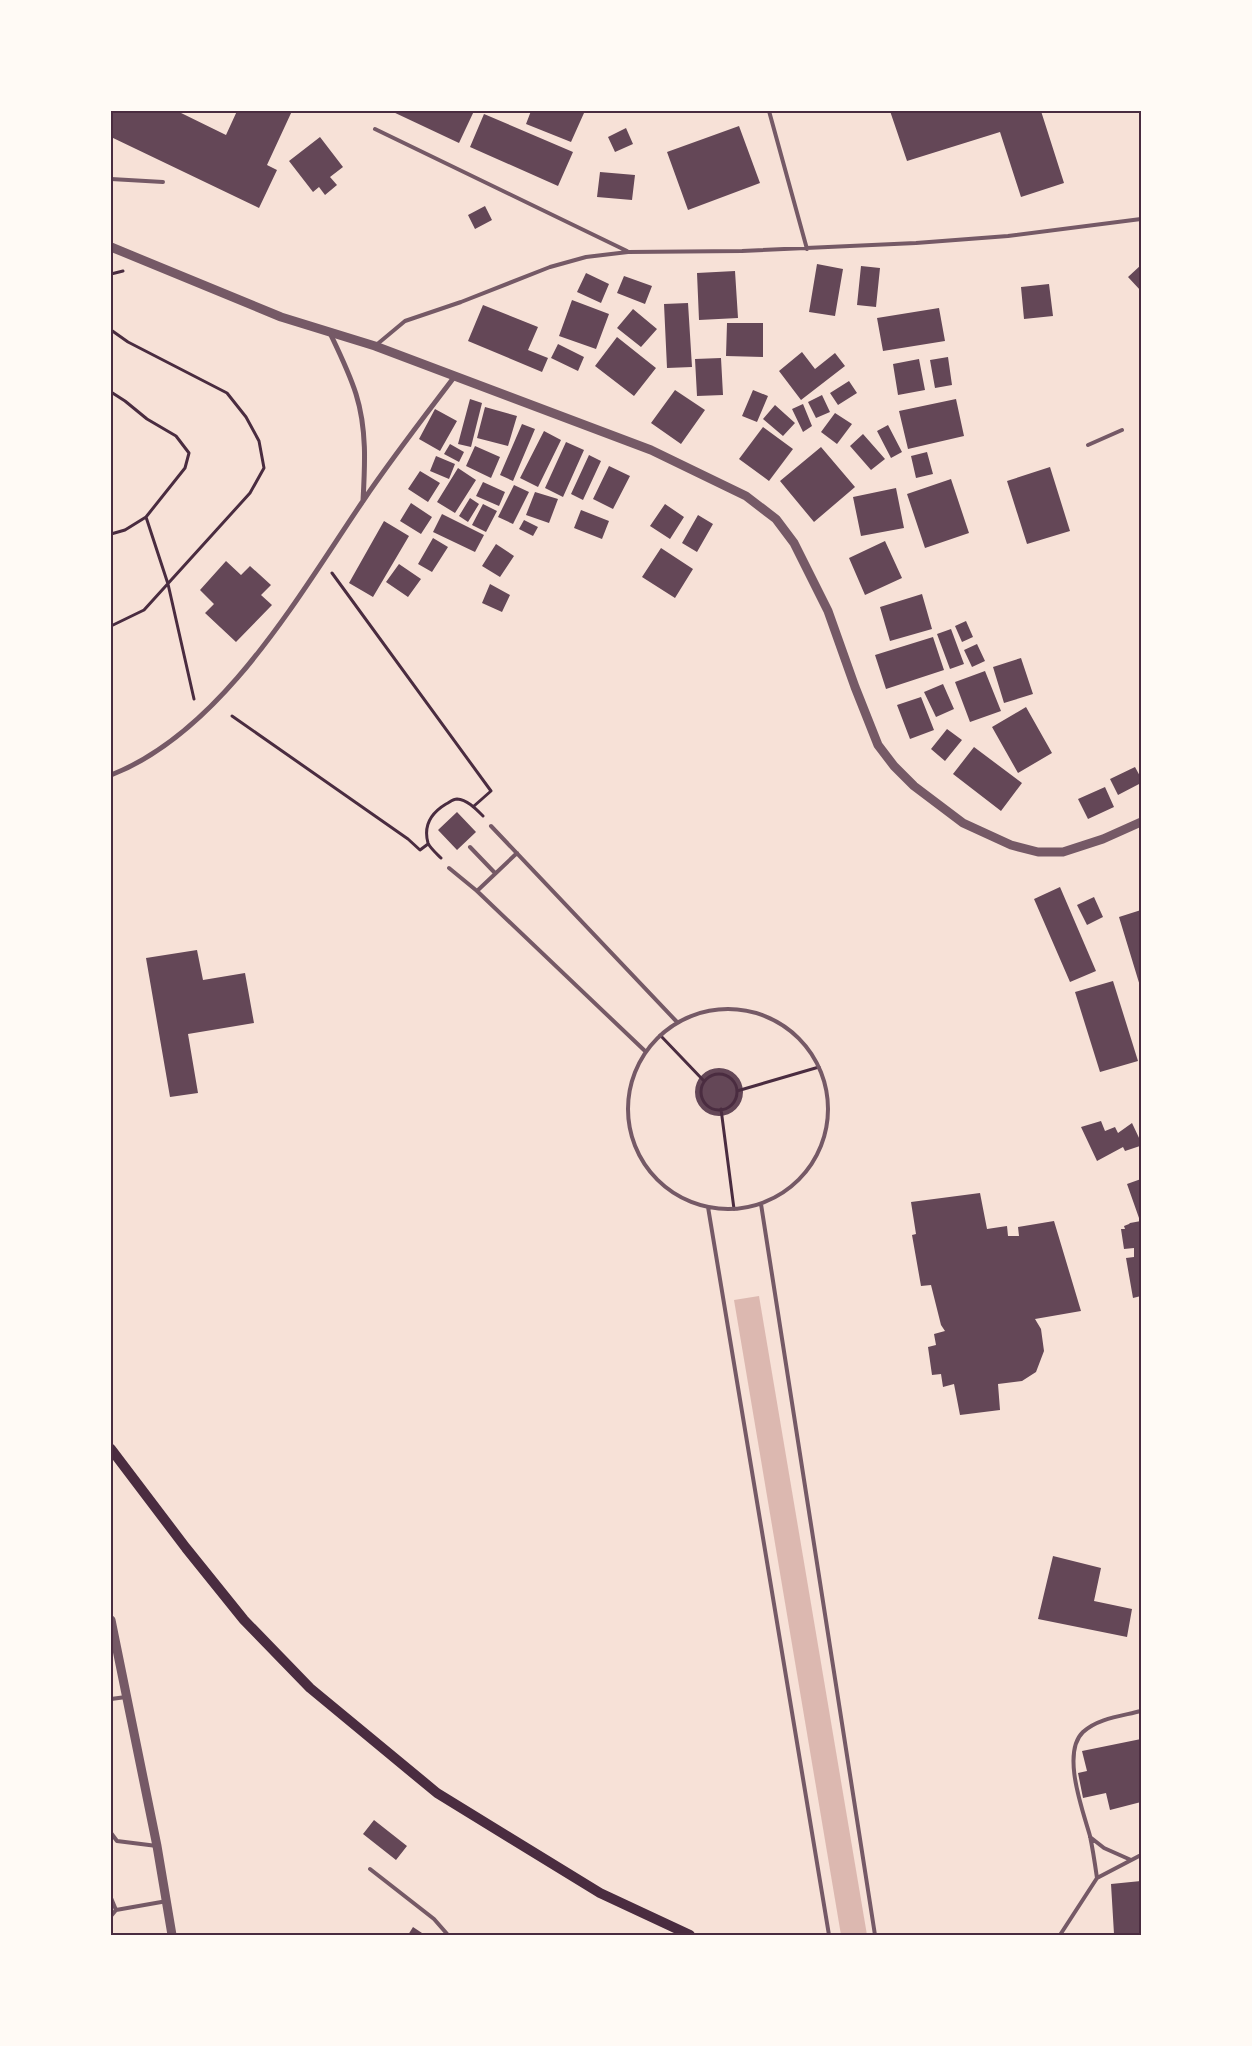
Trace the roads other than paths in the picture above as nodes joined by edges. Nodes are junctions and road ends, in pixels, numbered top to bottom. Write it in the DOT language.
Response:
graph roads {
  1 [pos="769,111"];
  2 [pos="375,129"];
  3 [pos="111,179"];
  4 [pos="163,182"];
  5 [pos="1141,220"];
  6 [pos="111,247"];
  7 [pos="807,249"];
  8 [pos="628,252"];
  9 [pos="328,330"];
  10 [pos="375,346"];
  11 [pos="455,376"];
  12 [pos="1122,430"];
  13 [pos="1088,445"];
  14 [pos="363,501"];
  15 [pos="111,775"];
  16 [pos="1141,822"];
  17 [pos="491,826"];
  18 [pos="470,847"];
  19 [pos="517,853"];
  20 [pos="449,868"];
  21 [pos="495,873"];
  22 [pos="477,891"];
  23 [pos="677,1022"];
  24 [pos="645,1052"];
  25 [pos="761,1204"];
  26 [pos="708,1207"];
  27 [pos="111,1449"];
  28 [pos="112,1625"];
  29 [pos="126,1697"];
  30 [pos="111,1699"];
  31 [pos="1141,1712"];
  32 [pos="111,1833"];
  33 [pos="1090,1837"];
  34 [pos="157,1846"];
  35 [pos="1141,1855"];
  36 [pos="1131,1860"];
  37 [pos="370,1869"];
  38 [pos="1097,1878"];
  39 [pos="111,1898"];
  40 [pos="167,1901"];
  41 [pos="116,1910"];
  42 [pos="111,1916"];
  43 [pos="172,1935"];
  44 [pos="448,1935"];
  45 [pos="690,1935"];
  46 [pos="829,1935"];
  47 [pos="876,1935"];
  48 [pos="1060,1935"];
  1 -- 7 [label="lane"];
  2 -- 8 [label="lane"];
  3 -- 4 [label="lane"];
  5 -- 7 [label="lane"];
  6 -- 9 [label="street"];
  7 -- 8 [label="lane"];
  8 -- 10 [label="lane"];
  9 -- 10 [label="street"];
  9 -- 14 [label="street"];
  10 -- 11 [label="street"];
  11 -- 14 [label="street"];
  11 -- 16 [label="street"];
  12 -- 13 [label="lane"];
  14 -- 15 [label="street"];
  17 -- 19 [label="lane"];
  18 -- 21 [label="lane"];
  19 -- 21 [label="lane"];
  19 -- 23 [label="lane"];
  20 -- 22 [label="lane"];
  21 -- 22 [label="lane"];
  22 -- 24 [label="lane"];
  23 -- 24 [label="lane"];
  23 -- 25 [label="lane"];
  24 -- 26 [label="lane"];
  25 -- 26 [label="lane"];
  25 -- 47 [label="lane"];
  26 -- 46 [label="lane"];
  27 -- 45 [label="main road"];
  28 -- 29 [label="street"];
  29 -- 30 [label="lane"];
  29 -- 34 [label="street"];
  31 -- 33 [label="lane"];
  32 -- 34 [label="lane"];
  33 -- 36 [label="lane"];
  33 -- 38 [label="lane"];
  34 -- 40 [label="street"];
  35 -- 36 [label="lane"];
  36 -- 38 [label="lane"];
  37 -- 44 [label="lane"];
  38 -- 48 [label="lane"];
  39 -- 41 [label="lane"];
  40 -- 41 [label="lane"];
  40 -- 43 [label="street"];
  41 -- 42 [label="lane"];
}
